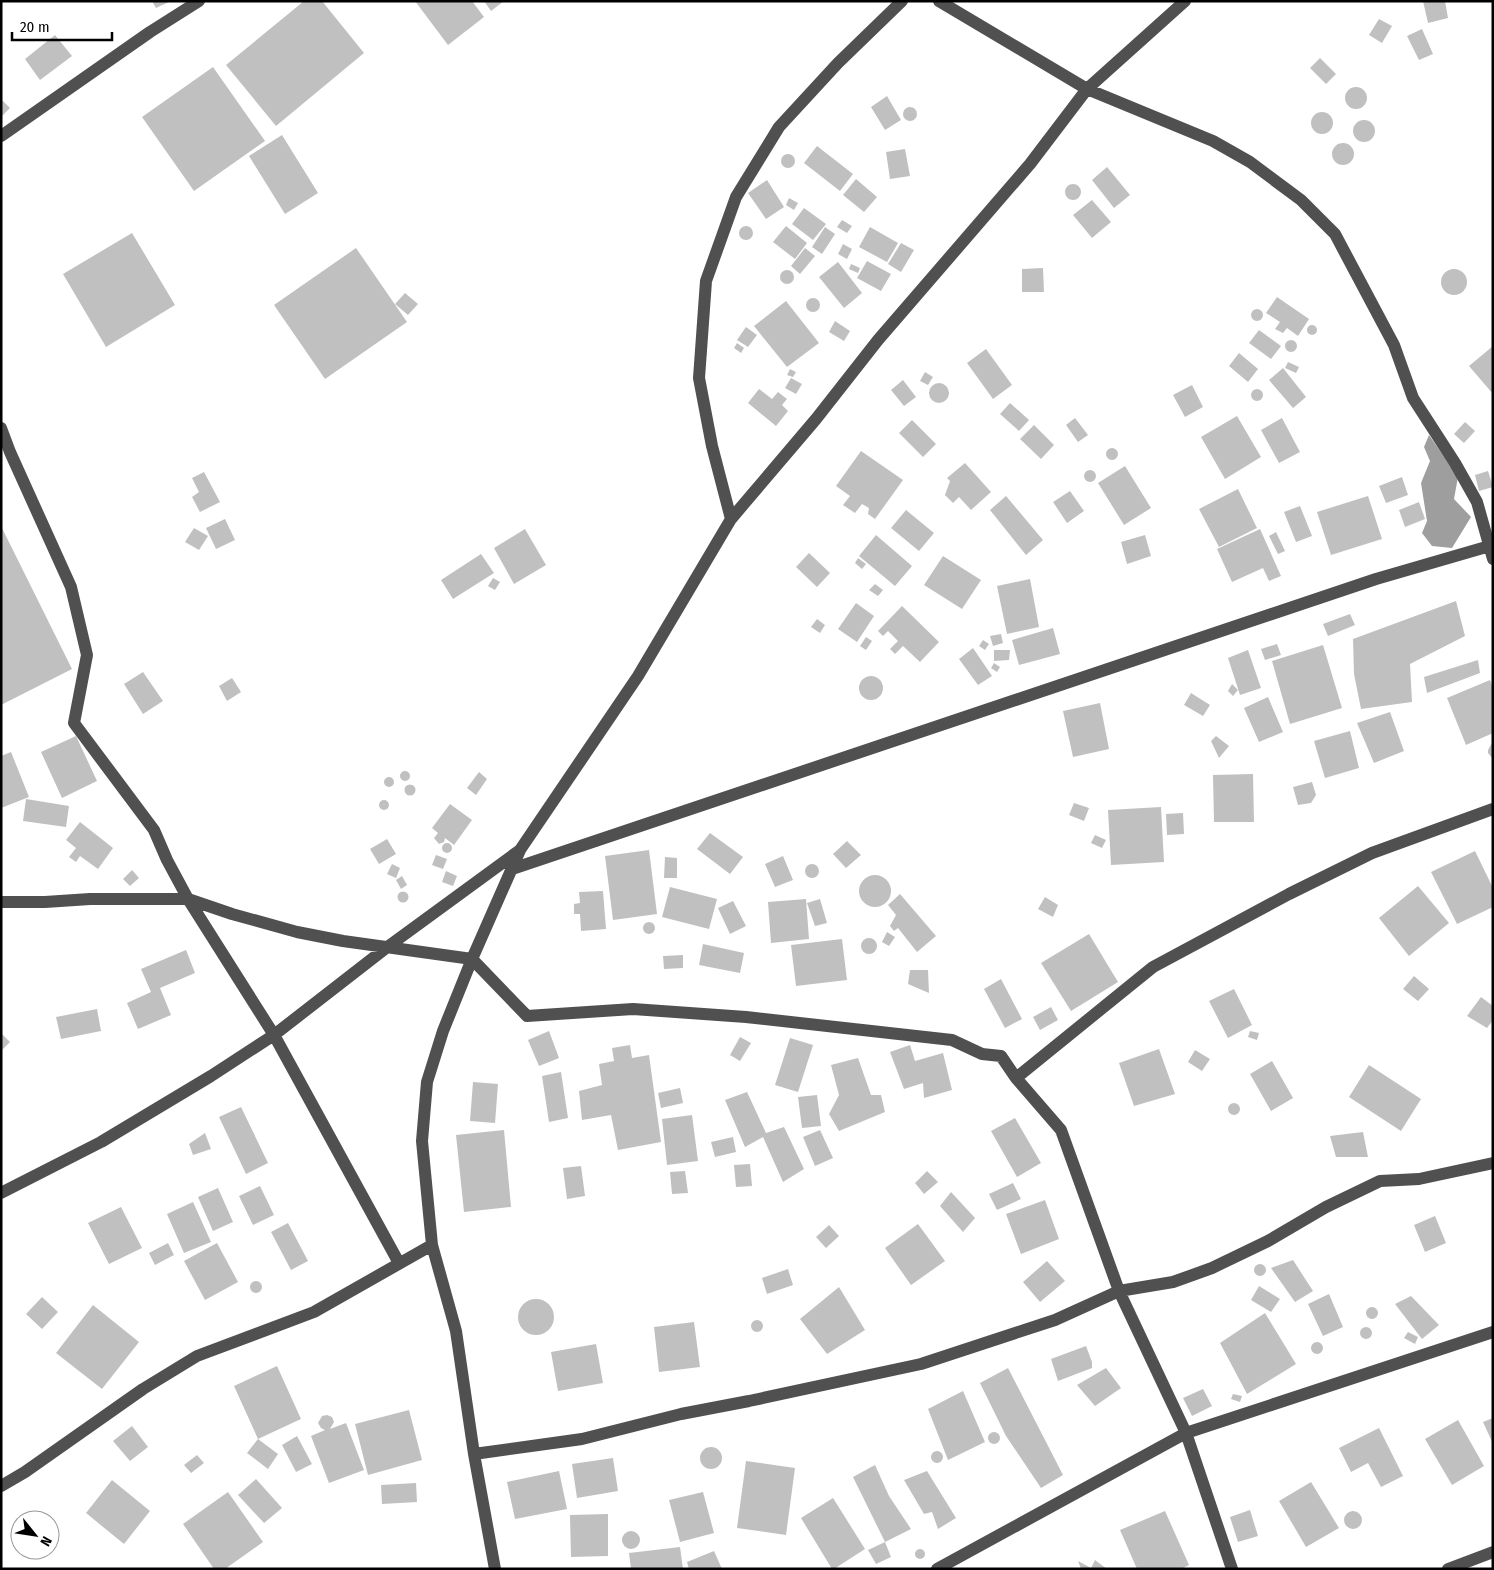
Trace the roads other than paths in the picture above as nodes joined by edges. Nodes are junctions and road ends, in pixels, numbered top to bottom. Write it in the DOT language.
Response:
graph roads {
  1 [pos="199,1"];
  2 [pos="902,1"];
  3 [pos="939,1"];
  4 [pos="1185,1"];
  5 [pos="1087,89"];
  6 [pos="1,136"];
  7 [pos="1,428"];
  8 [pos="731,519"];
  9 [pos="1491,546"];
  10 [pos="1493,559"];
  11 [pos="1493,809"];
  12 [pos="520,850"];
  13 [pos="512,870"];
  14 [pos="188,899"];
  15 [pos="1,902"];
  16 [pos="386,948"];
  17 [pos="472,959"];
  18 [pos="274,1035"];
  19 [pos="1016,1078"];
  20 [pos="1493,1163"];
  21 [pos="1,1193"];
  22 [pos="432,1246"];
  23 [pos="399,1263"];
  24 [pos="1119,1292"];
  25 [pos="1493,1332"];
  26 [pos="1186,1433"];
  27 [pos="474,1454"];
  28 [pos="1,1486"];
  29 [pos="1493,1552"];
  30 [pos="495,1569"];
  31 [pos="937,1569"];
  32 [pos="1232,1569"];
  33 [pos="1448,1569"];
  1 -- 6 [label="street"];
  2 -- 8 [label="street"];
  3 -- 5 [label="street"];
  4 -- 5 [label="street"];
  5 -- 8 [label="street"];
  5 -- 9 [label="street"];
  7 -- 14 [label="street"];
  8 -- 12 [label="street"];
  9 -- 10 [label="street"];
  9 -- 13 [label="street"];
  11 -- 19 [label="street"];
  12 -- 13 [label="street"];
  12 -- 16 [label="street"];
  13 -- 17 [label="street"];
  14 -- 15 [label="street"];
  14 -- 16 [label="street"];
  14 -- 18 [label="street"];
  16 -- 17 [label="street"];
  16 -- 18 [label="street"];
  17 -- 19 [label="street"];
  17 -- 22 [label="street"];
  18 -- 21 [label="street"];
  18 -- 23 [label="street"];
  19 -- 24 [label="street"];
  20 -- 24 [label="street"];
  22 -- 23 [label="street"];
  22 -- 27 [label="street"];
  23 -- 28 [label="street"];
  24 -- 26 [label="street"];
  24 -- 27 [label="street"];
  25 -- 26 [label="street"];
  26 -- 31 [label="street"];
  26 -- 32 [label="street"];
  27 -- 30 [label="street"];
  29 -- 33 [label="street"];
}
